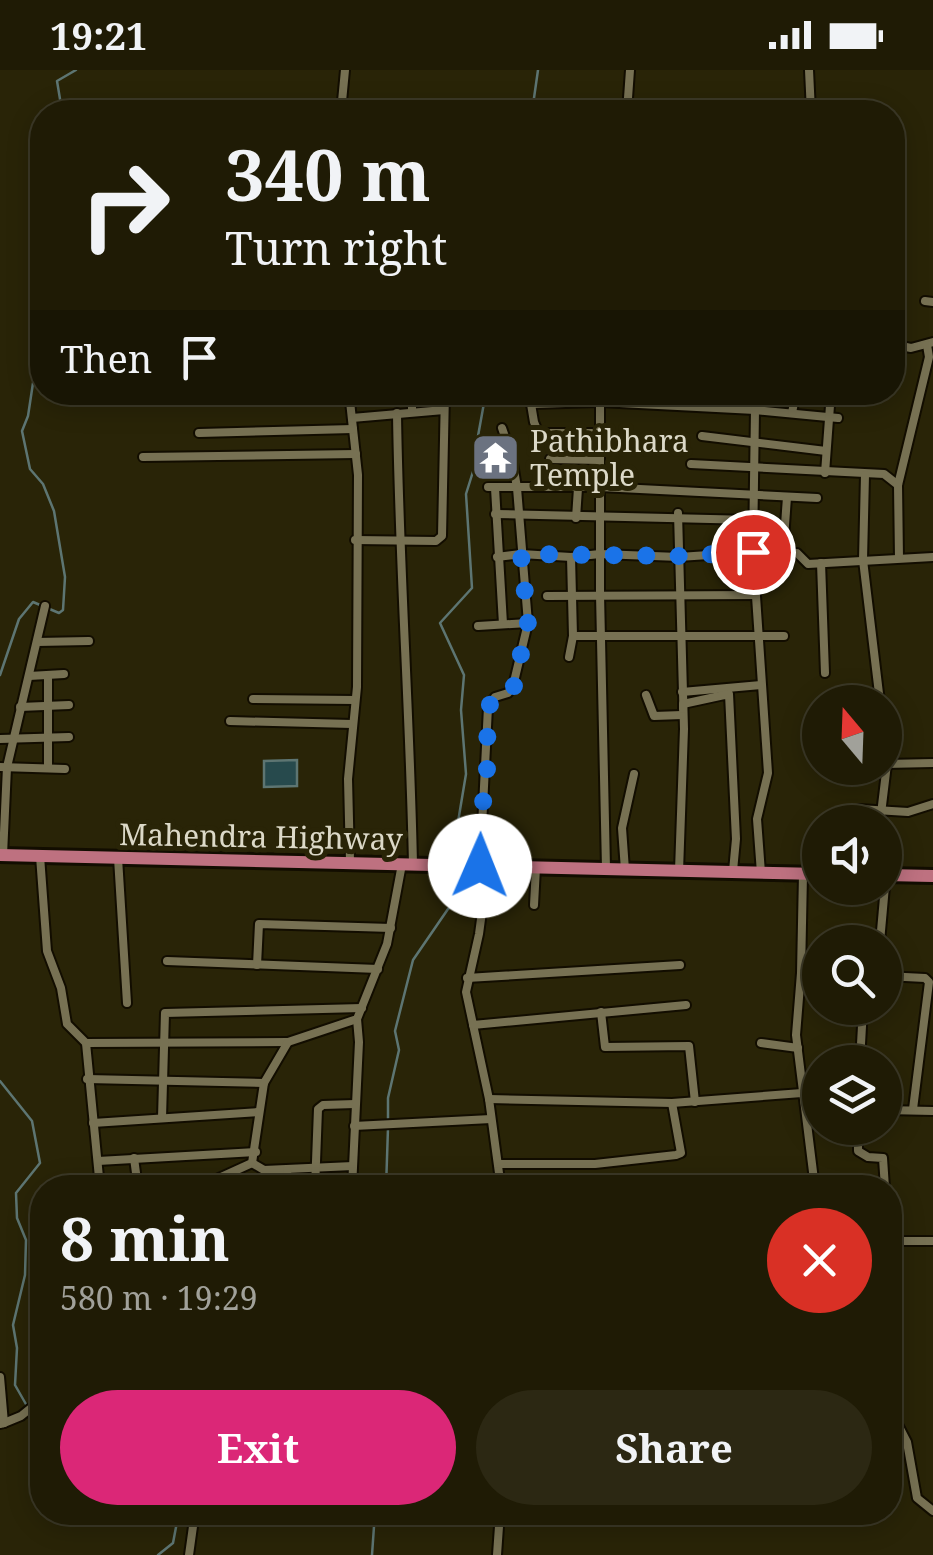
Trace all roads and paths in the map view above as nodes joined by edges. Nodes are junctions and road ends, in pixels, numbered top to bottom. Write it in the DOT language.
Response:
graph roads {
  1 [pos="345,70"];
  2 [pos="630,70"];
  3 [pos="809,70"];
  4 [pos="342,100"];
  5 [pos="628,100"];
  6 [pos="810,100"];
  7 [pos="930,343"];
  8 [pos="905,344"];
  9 [pos="350,405"];
  10 [pos="412,405"];
  11 [pos="444,405"];
  12 [pos="531,405"];
  13 [pos="600,405"];
  14 [pos="695,405"];
  15 [pos="794,405"];
  16 [pos="832,405"];
  17 [pos="444,410"];
  18 [pos="754,410"];
  19 [pos="412,412"];
  20 [pos="397,413"];
  21 [pos="792,414"];
  22 [pos="352,418"];
  23 [pos="833,418"];
  24 [pos="502,428"];
  25 [pos="353,430"];
  26 [pos="265,432"];
  27 [pos="200,433"];
  28 [pos="600,433"];
  29 [pos="702,436"];
  30 [pos="754,443"];
  31 [pos="826,450"];
  32 [pos="356,454"];
  33 [pos="142,456"];
  34 [pos="263,456"];
  35 [pos="550,459"];
  36 [pos="600,460"];
  37 [pos="691,464"];
  38 [pos="754,469"];
  39 [pos="825,472"];
  40 [pos="865,474"];
  41 [pos="898,486"];
  42 [pos="600,487"];
  43 [pos="517,488"];
  44 [pos="578,488"];
  45 [pos="753,497"];
  46 [pos="787,498"];
  47 [pos="817,498"];
  48 [pos="495,514"];
  49 [pos="518,514"];
  50 [pos="678,516"];
  51 [pos="576,518"];
  52 [pos="600,518"];
  53 [pos="753,520"];
  54 [pos="356,540"];
  55 [pos="398,541"];
  56 [pos="753,552"];
  57 [pos="783,553"];
  58 [pos="521,554"];
  59 [pos="600,554"];
  60 [pos="679,556"];
  61 [pos="497,557"];
  62 [pos="571,557"];
  63 [pos="933,557"];
  64 [pos="899,558"];
  65 [pos="863,560"];
  66 [pos="820,563"];
  67 [pos="600,594"];
  68 [pos="572,595"];
  69 [pos="756,595"];
  70 [pos="547,596"];
  71 [pos="680,596"];
  72 [pos="45,606"];
  73 [pos="528,622"];
  74 [pos="503,624"];
  75 [pos="478,626"];
  76 [pos="601,634"];
  77 [pos="681,635"];
  78 [pos="573,636"];
  79 [pos="758,636"];
  80 [pos="784,636"];
  81 [pos="89,641"];
  82 [pos="36,642"];
  83 [pos="569,657"];
  84 [pos="824,672"];
  85 [pos="48,674"];
  86 [pos="64,674"];
  87 [pos="28,676"];
  88 [pos="761,685"];
  89 [pos="878,685"];
  90 [pos="682,692"];
  91 [pos="646,694"];
  92 [pos="253,698"];
  93 [pos="355,700"];
  94 [pos="69,705"];
  95 [pos="48,706"];
  96 [pos="20,707"];
  97 [pos="682,715"];
  98 [pos="654,716"];
  99 [pos="230,721"];
  100 [pos="352,724"];
  101 [pos="658,726"];
  102 [pos="684,729"];
  103 [pos="48,738"];
  104 [pos="69,738"];
  105 [pos="0,739"];
  106 [pos="13,740"];
  107 [pos="933,763"];
  108 [pos="902,764"];
  109 [pos="3,767"];
  110 [pos="48,768"];
  111 [pos="65,769"];
  112 [pos="634,774"];
  113 [pos="933,804"];
  114 [pos="902,812"];
  115 [pos="2,855"];
  116 [pos="40,856"];
  117 [pos="118,857"];
  118 [pos="350,861"];
  119 [pos="408,864"];
  120 [pos="484,866"];
  121 [pos="536,867"];
  122 [pos="606,868"];
  123 [pos="625,870"];
  124 [pos="679,871"];
  125 [pos="732,872"];
  126 [pos="761,872"];
  127 [pos="802,874"];
  128 [pos="902,876"];
  129 [pos="933,876"];
  130 [pos="534,905"];
  131 [pos="391,928"];
  132 [pos="167,961"];
  133 [pos="256,965"];
  134 [pos="680,965"];
  135 [pos="378,969"];
  136 [pos="902,977"];
  137 [pos="467,978"];
  138 [pos="127,1003"];
  139 [pos="686,1005"];
  140 [pos="362,1008"];
  141 [pos="601,1012"];
  142 [pos="357,1020"];
  143 [pos="473,1026"];
  144 [pos="164,1042"];
  145 [pos="288,1042"];
  146 [pos="761,1042"];
  147 [pos="86,1043"];
  148 [pos="798,1048"];
  149 [pos="88,1079"];
  150 [pos="163,1081"];
  151 [pos="264,1084"];
  152 [pos="802,1093"];
  153 [pos="488,1099"];
  154 [pos="672,1102"];
  155 [pos="695,1102"];
  156 [pos="356,1104"];
  157 [pos="902,1109"];
  158 [pos="913,1109"];
  159 [pos="933,1111"];
  160 [pos="259,1112"];
  161 [pos="162,1118"];
  162 [pos="491,1119"];
  163 [pos="93,1123"];
  164 [pos="354,1126"];
  165 [pos="809,1145"];
  166 [pos="858,1145"];
  167 [pos="256,1152"];
  168 [pos="134,1158"];
  169 [pos="98,1161"];
  170 [pos="252,1162"];
  171 [pos="498,1164"];
  172 [pos="353,1166"];
  173 [pos="316,1167"];
  174 [pos="287,1170"];
  175 [pos="99,1175"];
  176 [pos="136,1175"];
  177 [pos="224,1175"];
  178 [pos="287,1175"];
  179 [pos="316,1175"];
  180 [pos="353,1175"];
  181 [pos="499,1175"];
  182 [pos="813,1175"];
  183 [pos="884,1175"];
  184 [pos="902,1242"];
  185 [pos="933,1242"];
  186 [pos="0,1376"];
  187 [pos="30,1409"];
  188 [pos="2,1424"];
  189 [pos="902,1434"];
  190 [pos="904,1438"];
  191 [pos="933,1511"];
  192 [pos="194,1525"];
  193 [pos="499,1525"];
  194 [pos="189,1555"];
  195 [pos="497,1555"];
  1 -- 4 [label="street"];
  2 -- 5 [label="street"];
  3 -- 6 [label="street"];
  7 -- 8 [label="street"];
  7 -- 41 [label="street"];
  9 -- 22 [label="street"];
  10 -- 19 [label="street"];
  11 -- 17 [label="street"];
  12 -- 28 [label="street"];
  13 -- 28 [label="street"];
  14 -- 18 [label="street"];
  15 -- 21 [label="street"];
  16 -- 23 [label="street"];
  17 -- 19 [label="street"];
  17 -- 55 [label="street"];
  18 -- 21 [label="street"];
  18 -- 30 [label="street"];
  19 -- 20 [label="street"];
  20 -- 22 [label="street"];
  20 -- 55 [label="street"];
  21 -- 23 [label="street"];
  22 -- 25 [label="street"];
  23 -- 31 [label="street"];
  24 -- 43 [label="street"];
  25 -- 26 [label="street"];
  25 -- 32 [label="street"];
  26 -- 27 [label="street"];
  26 -- 34 [label="street"];
  28 -- 36 [label="street"];
  29 -- 30 [label="street"];
  30 -- 31 [label="street"];
  30 -- 38 [label="street"];
  31 -- 39 [label="street"];
  32 -- 34 [label="street"];
  32 -- 54 [label="street"];
  33 -- 34 [label="street"];
  35 -- 36 [label="street"];
  36 -- 42 [label="street"];
  37 -- 38 [label="street"];
  38 -- 39 [label="street"];
  38 -- 45 [label="street"];
  39 -- 40 [label="street"];
  40 -- 41 [label="street"];
  40 -- 65 [label="street"];
  41 -- 64 [label="street"];
  42 -- 44 [label="street"];
  42 -- 45 [label="street"];
  42 -- 52 [label="street"];
  43 -- 44 [label="street"];
  43 -- 48 [label="street"];
  43 -- 49 [label="street"];
  44 -- 51 [label="street"];
  45 -- 46 [label="street"];
  45 -- 53 [label="street"];
  46 -- 47 [label="street"];
  46 -- 57 [label="street"];
  48 -- 49 [label="street"];
  48 -- 61 [label="street"];
  49 -- 51 [label="street"];
  49 -- 58 [label="street"];
  50 -- 52 [label="street"];
  50 -- 53 [label="street"];
  50 -- 60 [label="street"];
  51 -- 52 [label="street"];
  52 -- 59 [label="street"];
  53 -- 56 [label="street"];
  54 -- 55 [label="street"];
  54 -- 93 [label="street"];
  55 -- 119 [label="street"];
  56 -- 57 [label="street"];
  56 -- 60 [label="street"];
  56 -- 69 [label="street"];
  57 -- 66 [label="street"];
  58 -- 61 [label="street"];
  58 -- 62 [label="street"];
  58 -- 73 [label="street"];
  59 -- 60 [label="street"];
  59 -- 62 [label="street"];
  59 -- 67 [label="street"];
  60 -- 71 [label="street"];
  61 -- 74 [label="street"];
  62 -- 68 [label="street"];
  63 -- 64 [label="street"];
  64 -- 65 [label="street"];
  65 -- 66 [label="street"];
  65 -- 89 [label="street"];
  66 -- 84 [label="street"];
  67 -- 68 [label="street"];
  67 -- 71 [label="street"];
  67 -- 76 [label="street"];
  68 -- 70 [label="street"];
  68 -- 78 [label="street"];
  69 -- 71 [label="street"];
  69 -- 79 [label="street"];
  71 -- 77 [label="street"];
  72 -- 82 [label="street"];
  73 -- 74 [label="street"];
  73 -- 120 [label="street"];
  74 -- 75 [label="street"];
  76 -- 77 [label="street"];
  76 -- 78 [label="street"];
  76 -- 122 [label="street"];
  77 -- 79 [label="street"];
  77 -- 90 [label="street"];
  78 -- 83 [label="street"];
  79 -- 80 [label="street"];
  79 -- 88 [label="street"];
  81 -- 82 [label="street"];
  82 -- 87 [label="street"];
  85 -- 86 [label="street"];
  85 -- 87 [label="street"];
  85 -- 95 [label="street"];
  87 -- 96 [label="street"];
  88 -- 90 [label="street"];
  88 -- 126 [label="street"];
  90 -- 97 [label="street"];
  91 -- 98 [label="street"];
  92 -- 93 [label="street"];
  93 -- 100 [label="street"];
  94 -- 95 [label="street"];
  95 -- 96 [label="street"];
  95 -- 103 [label="street"];
  96 -- 106 [label="street"];
  97 -- 98 [label="street"];
  97 -- 102 [label="street"];
  98 -- 101 [label="street"];
  99 -- 100 [label="street"];
  100 -- 118 [label="street"];
  102 -- 124 [label="street"];
  102 -- 125 [label="street"];
  103 -- 104 [label="street"];
  103 -- 106 [label="street"];
  103 -- 110 [label="street"];
  105 -- 106 [label="street"];
  106 -- 109 [label="street"];
  107 -- 108 [label="street"];
  109 -- 110 [label="street"];
  109 -- 115 [label="street"];
  110 -- 111 [label="street"];
  112 -- 123 [label="street"];
  113 -- 114 [label="street"];
  115 -- 116 [label="highway, Mahendra Highway"];
  116 -- 117 [label="highway, Mahendra Highway"];
  116 -- 147 [label="street"];
  117 -- 118 [label="highway, Mahendra Highway"];
  117 -- 138 [label="street"];
  118 -- 119 [label="highway, Mahendra Highway"];
  119 -- 120 [label="highway, Mahendra Highway"];
  119 -- 131 [label="street"];
  120 -- 121 [label="highway, Mahendra Highway"];
  120 -- 137 [label="street"];
  121 -- 122 [label="highway, Mahendra Highway"];
  121 -- 130 [label="street"];
  122 -- 123 [label="highway, Mahendra Highway"];
  123 -- 124 [label="highway, Mahendra Highway"];
  124 -- 125 [label="highway, Mahendra Highway"];
  125 -- 126 [label="highway, Mahendra Highway"];
  126 -- 127 [label="highway, Mahendra Highway"];
  127 -- 148 [label="street"];
  128 -- 129 [label="highway"];
  131 -- 133 [label="street"];
  131 -- 135 [label="street"];
  132 -- 133 [label="street"];
  133 -- 135 [label="street"];
  134 -- 137 [label="street"];
  135 -- 140 [label="street"];
  136 -- 158 [label="street"];
  137 -- 143 [label="street"];
  139 -- 141 [label="street"];
  140 -- 142 [label="street"];
  140 -- 144 [label="street"];
  141 -- 143 [label="street"];
  141 -- 155 [label="street"];
  142 -- 145 [label="street"];
  142 -- 156 [label="street"];
  143 -- 153 [label="street"];
  144 -- 145 [label="street"];
  144 -- 147 [label="street"];
  144 -- 150 [label="street"];
  145 -- 151 [label="street"];
  146 -- 148 [label="street"];
  147 -- 149 [label="street"];
  148 -- 152 [label="street"];
  149 -- 150 [label="street"];
  149 -- 163 [label="street"];
  150 -- 151 [label="street"];
  150 -- 161 [label="street"];
  151 -- 160 [label="street"];
  152 -- 155 [label="street"];
  153 -- 154 [label="street"];
  153 -- 162 [label="street"];
  154 -- 155 [label="street"];
  154 -- 171 [label="street"];
  156 -- 164 [label="street"];
  156 -- 173 [label="street"];
  157 -- 158 [label="street"];
  158 -- 159 [label="street"];
  160 -- 161 [label="street"];
  160 -- 167 [label="street"];
  161 -- 163 [label="street"];
  162 -- 164 [label="street"];
  162 -- 171 [label="street"];
  163 -- 169 [label="street"];
  164 -- 172 [label="street"];
  165 -- 182 [label="street"];
  166 -- 183 [label="street"];
  167 -- 168 [label="street"];
  167 -- 170 [label="street"];
  168 -- 169 [label="street"];
  168 -- 176 [label="street"];
  169 -- 175 [label="street"];
  170 -- 174 [label="street"];
  170 -- 177 [label="street"];
  171 -- 181 [label="street"];
  172 -- 173 [label="street"];
  172 -- 180 [label="street"];
  173 -- 174 [label="street"];
  173 -- 179 [label="street"];
  174 -- 178 [label="street"];
  184 -- 185 [label="street"];
  186 -- 188 [label="street"];
  187 -- 188 [label="street"];
  189 -- 190 [label="street"];
  190 -- 191 [label="street"];
  192 -- 194 [label="street"];
  193 -- 195 [label="street"];
}
